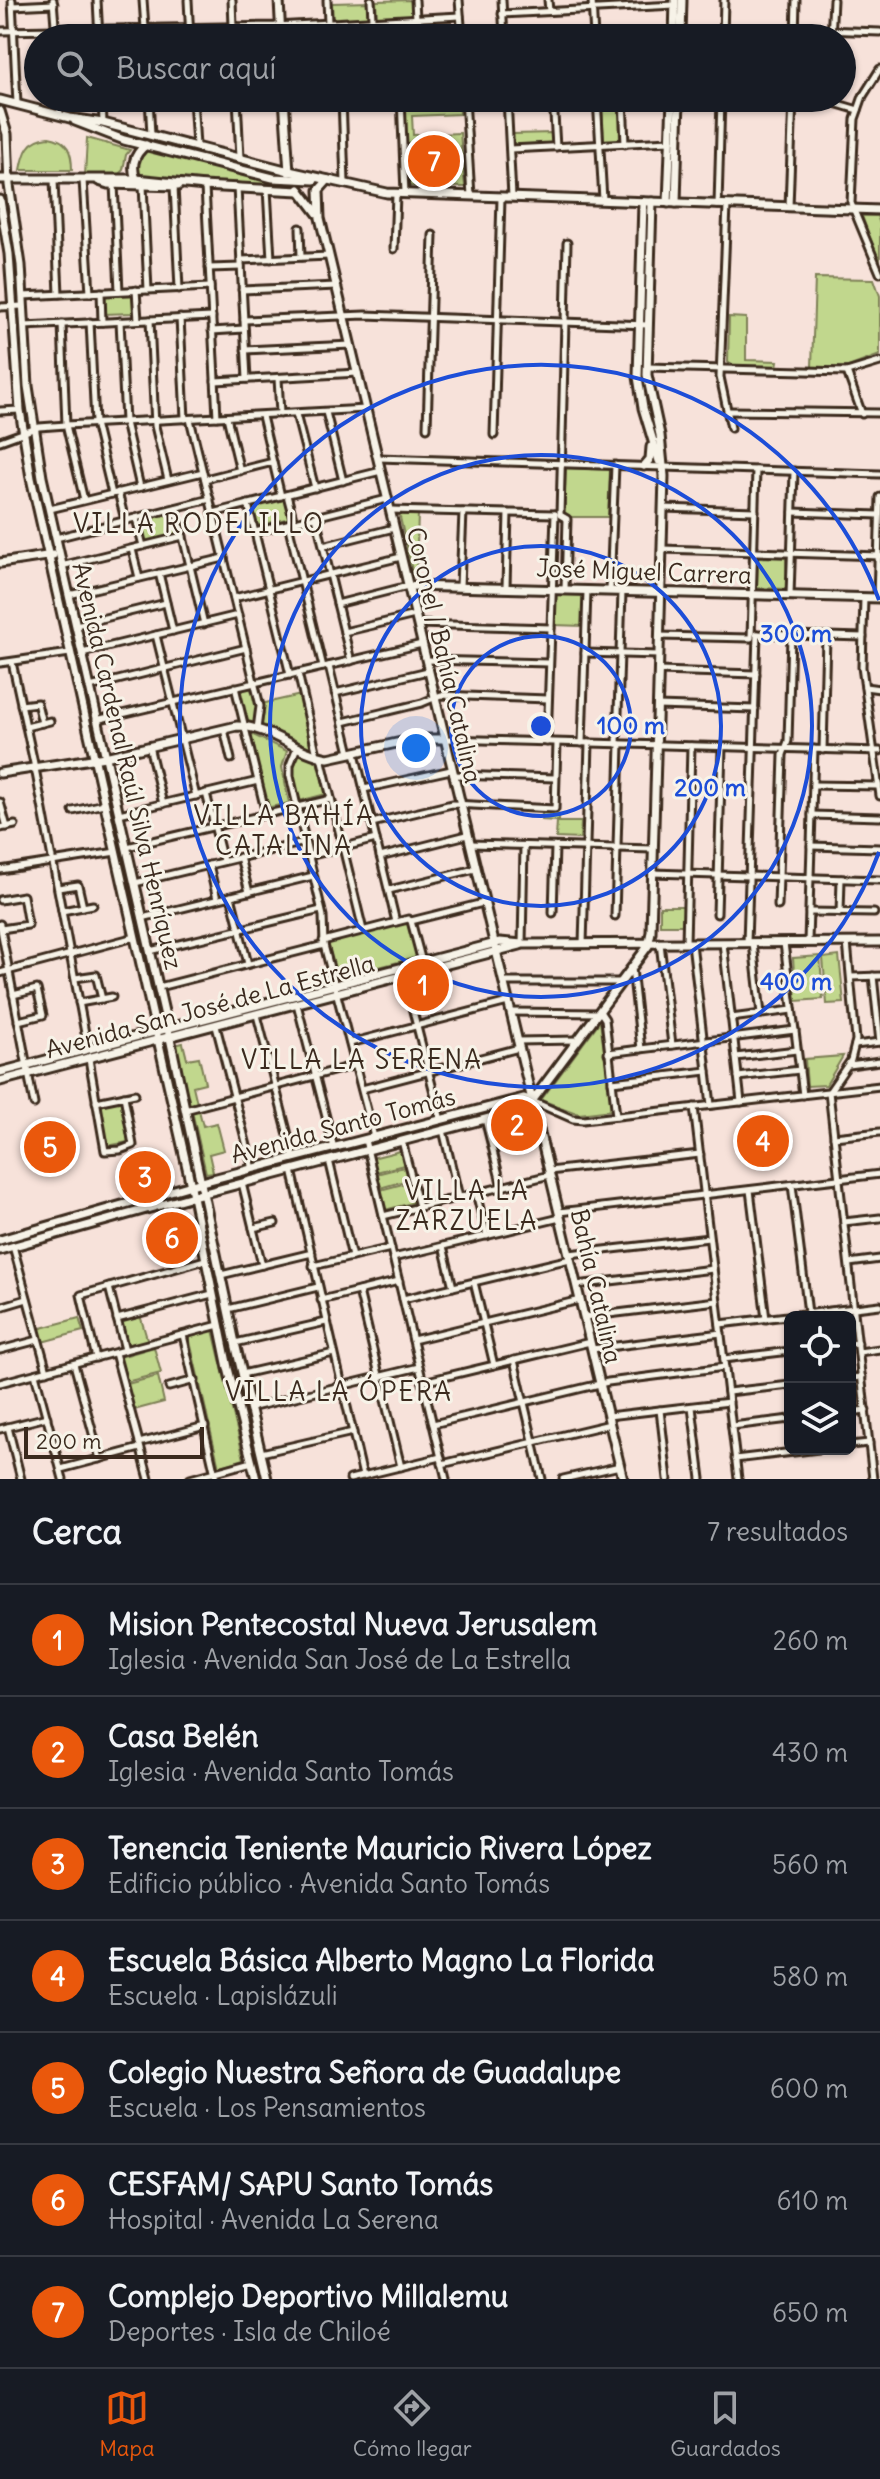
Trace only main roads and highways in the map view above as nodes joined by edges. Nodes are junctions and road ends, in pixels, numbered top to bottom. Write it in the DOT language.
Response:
graph roads {
  1 [pos="279,0"];
  2 [pos="677,2"];
  3 [pos="280,24"];
  4 [pos="675,24"];
  5 [pos="679,24"];
  6 [pos="0,100"];
  7 [pos="20,105"];
  8 [pos="24,106"];
  9 [pos="0,111"];
  10 [pos="48,112"];
  11 [pos="285,112"];
  12 [pos="671,112"];
  13 [pos="678,112"];
  14 [pos="70,118"];
  15 [pos="5,125"];
  16 [pos="167,139"];
  17 [pos="145,145"];
  18 [pos="7,152"];
  19 [pos="0,161"];
  20 [pos="133,168"];
  21 [pos="289,171"];
  22 [pos="4,179"];
  23 [pos="328,180"];
  24 [pos="292,181"];
  25 [pos="117,182"];
  26 [pos="139,183"];
  27 [pos="205,186"];
  28 [pos="300,191"];
  29 [pos="0,200"];
  30 [pos="648,202"];
  31 [pos="672,203"];
  32 [pos="879,212"];
  33 [pos="320,218"];
  34 [pos="643,367"];
  35 [pos="652,440"];
  36 [pos="644,466"];
  37 [pos="663,467"];
  38 [pos="58,554"];
  39 [pos="48,556"];
  40 [pos="0,563"];
  41 [pos="408,586"];
  42 [pos="661,592"];
  43 [pos="878,598"];
  44 [pos="444,739"];
  45 [pos="105,757"];
  46 [pos="94,759"];
  47 [pos="0,773"];
  48 [pos="880,942"];
  49 [pos="649,943"];
  50 [pos="494,948"];
  51 [pos="336,989"];
  52 [pos="167,1028"];
  53 [pos="156,1031"];
  54 [pos="170,1038"];
  55 [pos="159,1040"];
  56 [pos="27,1070"];
  57 [pos="0,1072"];
  58 [pos="0,1081"];
  59 [pos="532,1101"];
  60 [pos="203,1188"];
  61 [pos="192,1191"];
  62 [pos="0,1240"];
  63 [pos="0,1250"];
  64 [pos="256,1479"];
  65 [pos="267,1479"];
  66 [pos="623,1479"];
  1 -- 3 [label="main road"];
  2 -- 4 [label="main road"];
  2 -- 5 [label="main road"];
  6 -- 7 [label="main road"];
  7 -- 8 [label="main road"];
  7 -- 15 [label="main road"];
  9 -- 15 [label="main road, Avenida Cardenal Raúl Silva Henríquez"];
  10 -- 14 [label="main road"];
  11 -- 21 [label="main road"];
  12 -- 31 [label="main road"];
  13 -- 31 [label="main road"];
  14 -- 16 [label="main road"];
  14 -- 17 [label="main road"];
  15 -- 18 [label="main road, Avenida Cardenal Raúl Silva Henríquez"];
  16 -- 17 [label="main road"];
  16 -- 21 [label="main road"];
  17 -- 20 [label="main road"];
  17 -- 24 [label="main road"];
  18 -- 19 [label="main road"];
  18 -- 22 [label="main road, Avenida Cardenal Raúl Silva Henríquez"];
  20 -- 25 [label="main road"];
  20 -- 26 [label="main road"];
  21 -- 23 [label="main road"];
  21 -- 24 [label="main road"];
  22 -- 25 [label="main road"];
  22 -- 38 [label="main road, Avenida Cardenal Raúl Silva Henríquez"];
  23 -- 24 [label="main road"];
  23 -- 30 [label="main road"];
  23 -- 33 [label="main road"];
  24 -- 28 [label="main road"];
  25 -- 26 [label="main road"];
  26 -- 27 [label="main road"];
  26 -- 27 [label="main road"];
  27 -- 28 [label="main road"];
  28 -- 33 [label="main road"];
  29 -- 39 [label="main road, Avenida Cardenal Raúl Silva Henríquez"];
  30 -- 31 [label="main road"];
  30 -- 34 [label="main road"];
  31 -- 32 [label="main road"];
  33 -- 41 [label="main road, Coronel / Bahía Catalina"];
  34 -- 35 [label="main road"];
  34 -- 37 [label="main road"];
  35 -- 36 [label="main road"];
  35 -- 37 [label="main road"];
  37 -- 42 [label="main road"];
  38 -- 39 [label="main road"];
  38 -- 45 [label="main road, Avenida Cardenal Raúl Silva Henríquez"];
  39 -- 40 [label="main road"];
  39 -- 46 [label="main road, Avenida Cardenal Raúl Silva Henríquez"];
  41 -- 42 [label="main road, José Miguel Carrera"];
  41 -- 44 [label="main road, Coronel / Bahía Catalina"];
  42 -- 43 [label="main road, José Miguel Carrera"];
  42 -- 49 [label="main road"];
  44 -- 45 [label="main road"];
  44 -- 50 [label="main road, Coronel / Bahía Catalina"];
  45 -- 46 [label="main road"];
  45 -- 52 [label="main road, Avenida Cardenal Raúl Silva Henríquez"];
  46 -- 47 [label="main road"];
  46 -- 53 [label="main road, Avenida Cardenal Raúl Silva Henríquez"];
  48 -- 49 [label="main road, Avenida San José de La Estrella"];
  49 -- 50 [label="main road, Avenida San José de La Estrella"];
  49 -- 59 [label="main road"];
  50 -- 51 [label="main road, Avenida San José de La Estrella"];
  50 -- 51 [label="main road, Avenida San José de La Estrella"];
  50 -- 59 [label="main road, Coronel / Bahía Catalina"];
  51 -- 52 [label="main road, Avenida San José de La Estrella"];
  51 -- 54 [label="main road, Avenida San José de La Estrella"];
  52 -- 53 [label="main road, Avenida San José de La Estrella"];
  52 -- 54 [label="main road, Avenida Cardenal Raúl Silva Henríquez"];
  53 -- 55 [label="main road, Avenida Cardenal Raúl Silva Henríquez"];
  53 -- 56 [label="main road, Avenida San José de La Estrella"];
  54 -- 55 [label="main road, Avenida San José de La Estrella"];
  54 -- 60 [label="main road, Avenida Cardenal Raúl Silva Henríquez"];
  55 -- 56 [label="main road, Avenida San José de La Estrella"];
  55 -- 61 [label="main road, Avenida Cardenal Raúl Silva Henríquez"];
  56 -- 57 [label="main road, Avenida San José de La Estrella"];
  56 -- 58 [label="main road, Avenida San José de La Estrella"];
  59 -- 60 [label="main road, Avenida Santo Tomás"];
  59 -- 60 [label="main road, Avenida Santo Tomás"];
  59 -- 66 [label="main road, Bahía Catalina"];
  60 -- 61 [label="main road, Avenida Santo Tomás"];
  60 -- 65 [label="main road, Avenida Cardenal Raúl Silva Henríquez"];
  61 -- 62 [label="main road, Avenida Santo Tomás"];
  61 -- 63 [label="main road, Avenida Santo Tomás"];
  61 -- 64 [label="main road, Avenida Cardenal Raúl Silva Henríquez"];
}
